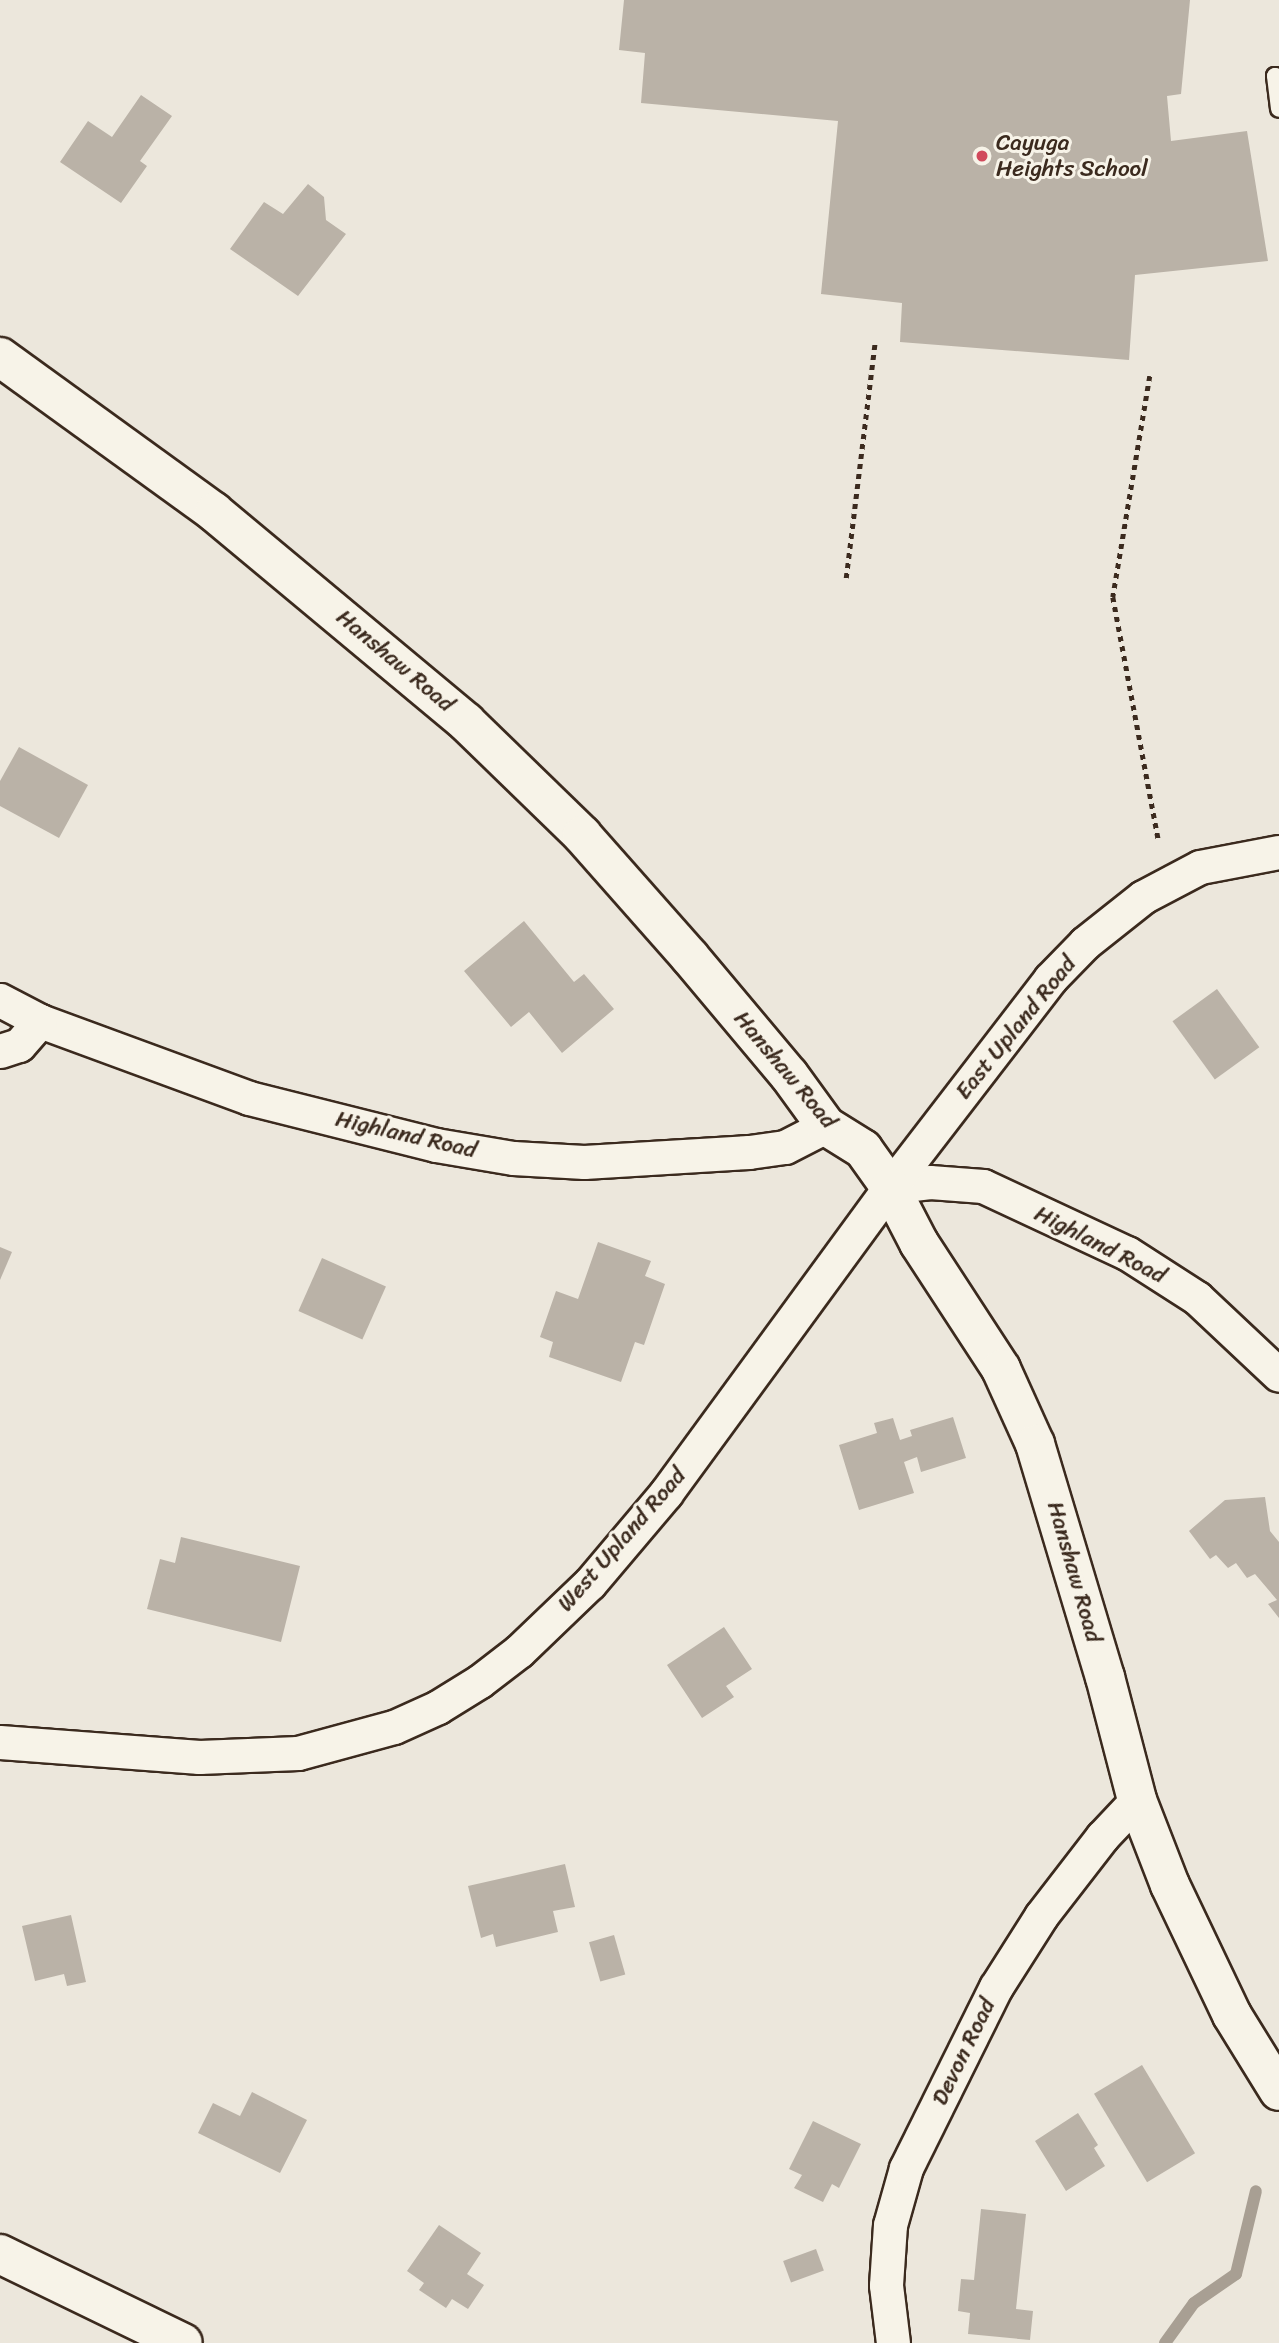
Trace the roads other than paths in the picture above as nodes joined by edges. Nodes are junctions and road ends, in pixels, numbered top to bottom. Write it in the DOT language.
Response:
graph roads {
  1 [pos="1279,77"];
  2 [pos="1279,110"];
  3 [pos="0,357"];
  4 [pos="1279,852"];
  5 [pos="0,1000"];
  6 [pos="40,1021"];
  7 [pos="0,1051"];
  8 [pos="826,1126"];
  9 [pos="890,1187"];
  10 [pos="1279,1375"];
  11 [pos="0,1742"];
  12 [pos="1137,1800"];
  13 [pos="1279,2091"];
  14 [pos="0,2253"];
  15 [pos="183,2343"];
  16 [pos="893,2343"];
  1 -- 2 [label="lane"];
  3 -- 8 [label="street, Hanshaw Road"];
  4 -- 9 [label="street, East Upland Road"];
  5 -- 6 [label="street, Highland Road"];
  6 -- 7 [label="street"];
  6 -- 8 [label="street, Highland Road"];
  8 -- 9 [label="street, Hanshaw Road"];
  9 -- 10 [label="street, Highland Road"];
  9 -- 11 [label="street, West Upland Road"];
  9 -- 12 [label="street, Hanshaw Road"];
  12 -- 13 [label="street, Hanshaw Road"];
  12 -- 16 [label="street, Devon Road"];
  14 -- 15 [label="street"];
}
